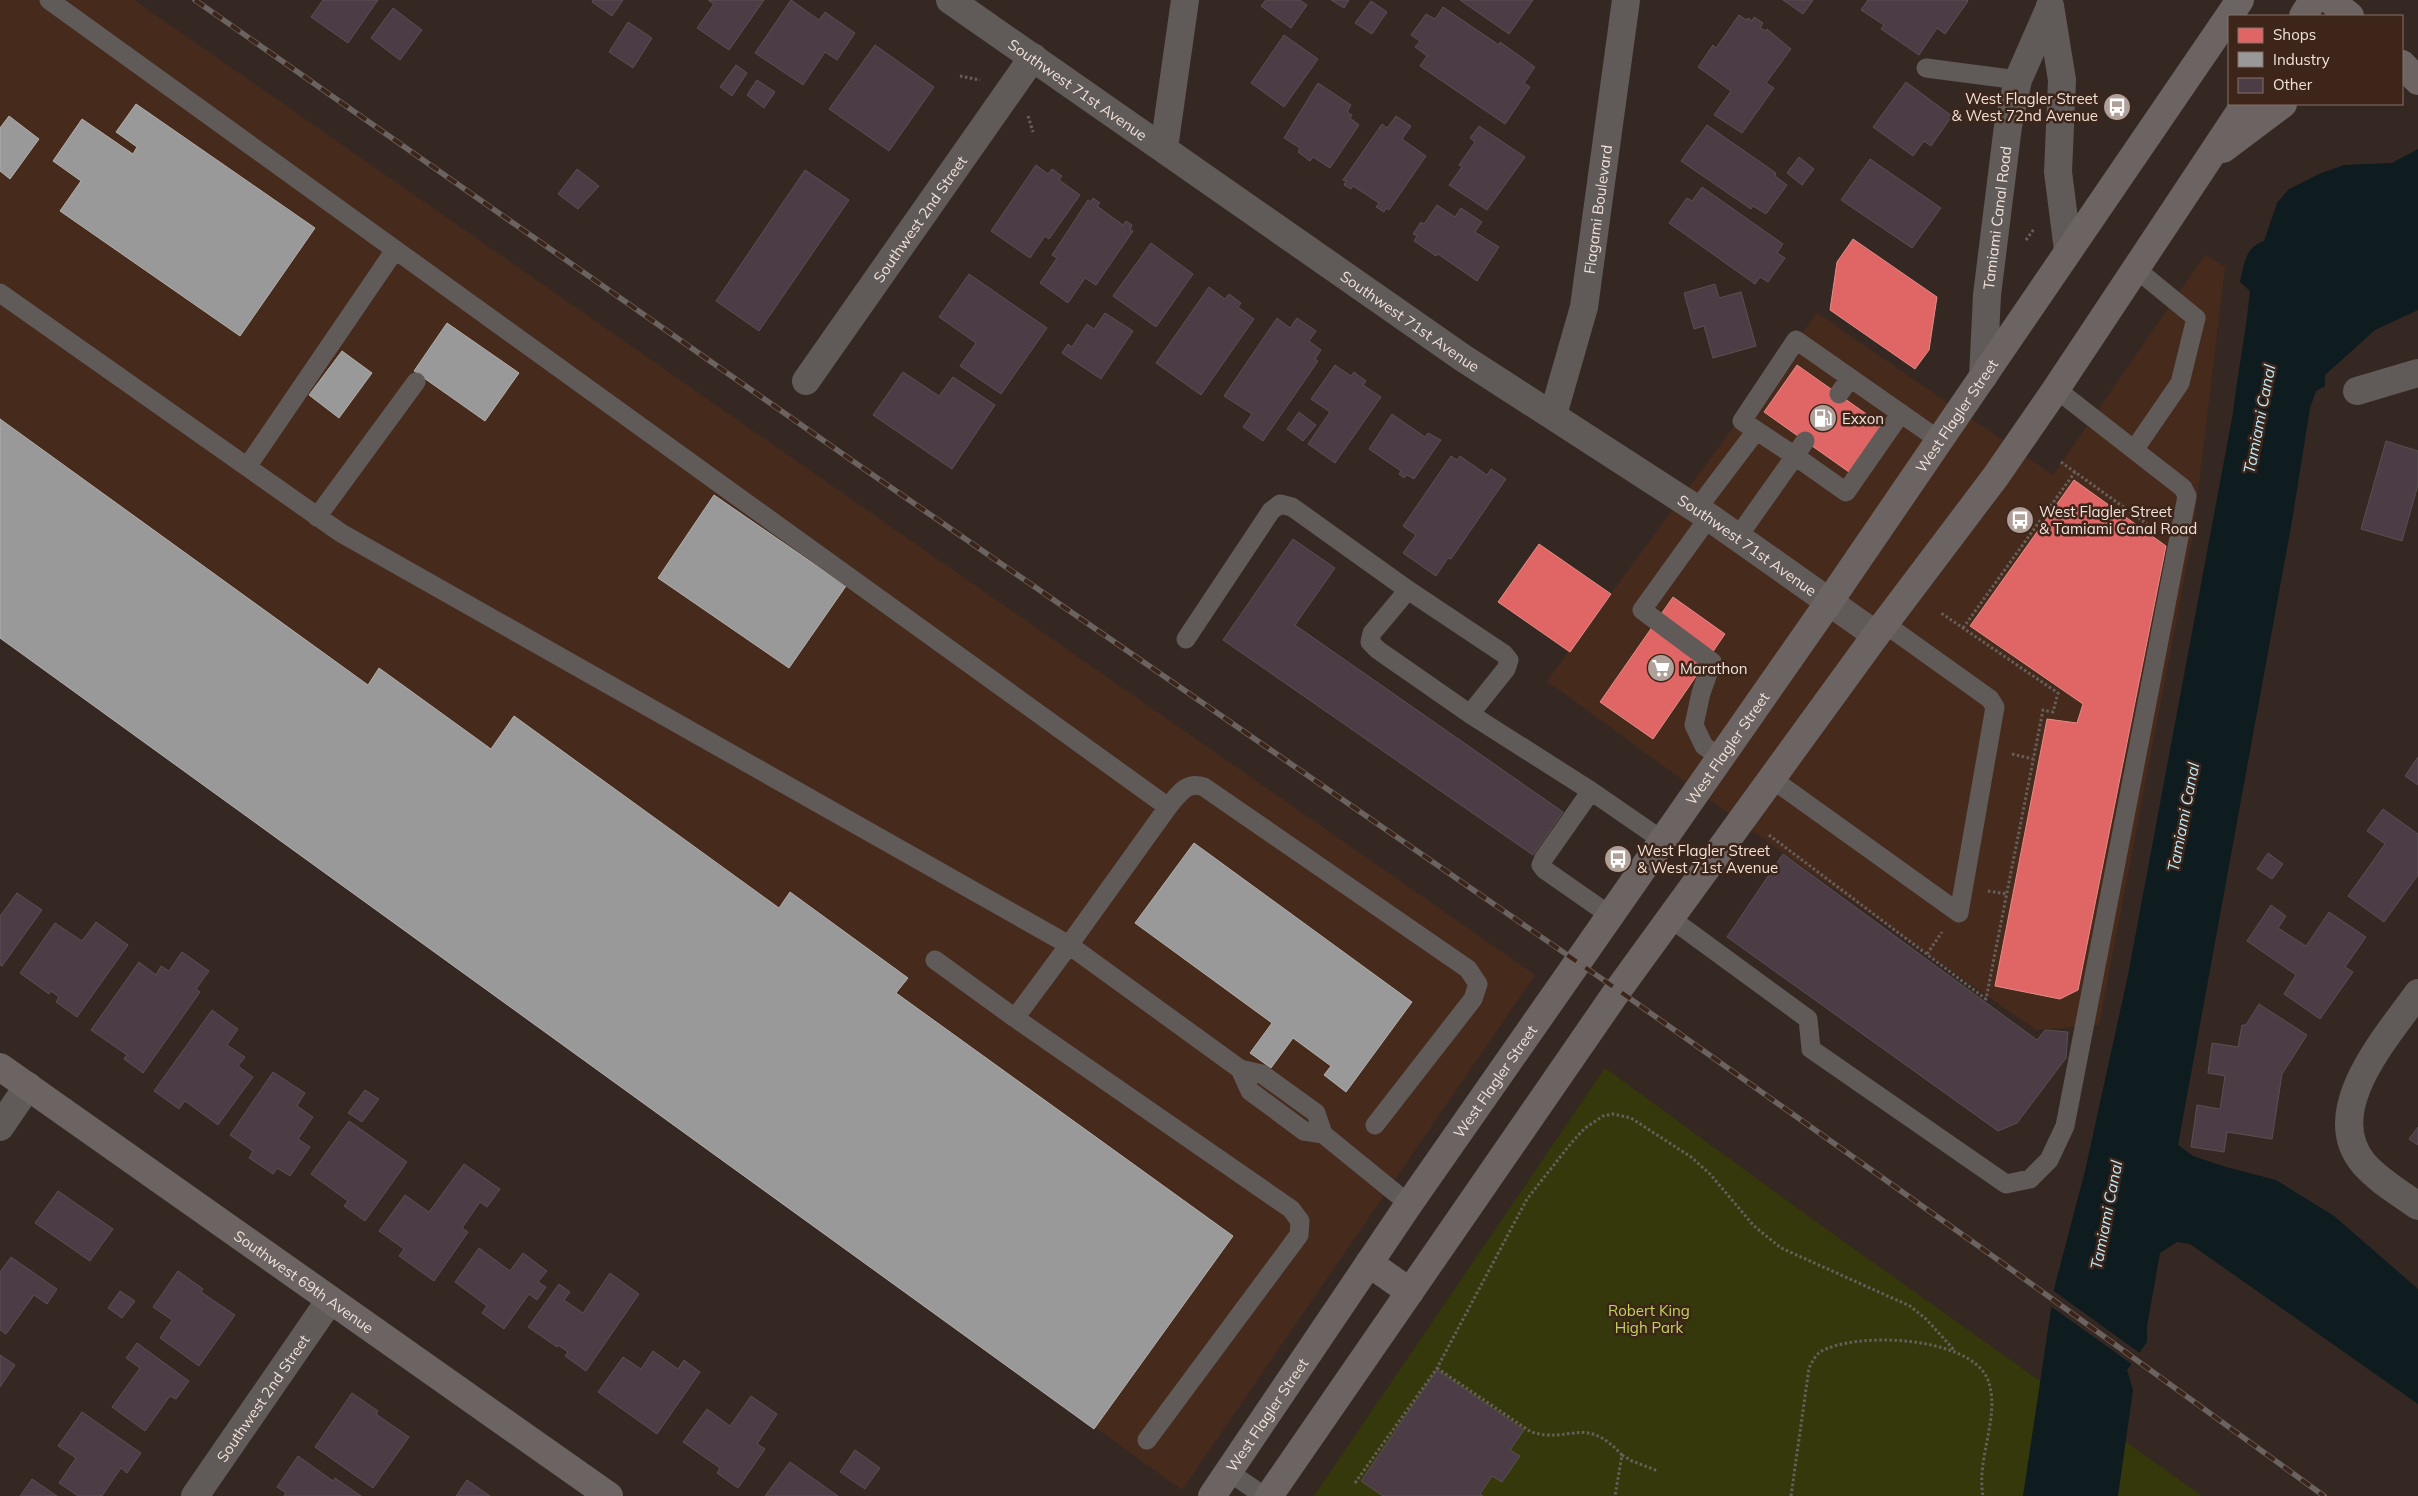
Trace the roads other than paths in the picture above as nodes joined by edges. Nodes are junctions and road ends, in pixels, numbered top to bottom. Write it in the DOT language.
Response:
graph roads {
  1 [pos="49,0"];
  2 [pos="950,0"];
  3 [pos="1185,0"];
  4 [pos="1626,0"];
  5 [pos="2240,0"];
  6 [pos="2313,0"];
  7 [pos="2330,0"];
  8 [pos="2051,4"];
  9 [pos="2230,15"];
  10 [pos="2304,15"];
  11 [pos="2349,15"];
  12 [pos="2228,17"];
  13 [pos="1032,57"];
  14 [pos="2403,65"];
  15 [pos="1926,68"];
  16 [pos="2018,80"];
  17 [pos="2418,81"];
  18 [pos="2403,90"];
  19 [pos="2418,95"];
  20 [pos="2244,105"];
  21 [pos="2282,105"];
  22 [pos="1164,148"];
  23 [pos="2207,161"];
  24 [pos="395,250"];
  25 [pos="2068,250"];
  26 [pos="2136,269"];
  27 [pos="0,293"];
  28 [pos="2418,373"];
  29 [pos="1983,377"];
  30 [pos="1850,378"];
  31 [pos="806,381"];
  32 [pos="416,382"];
  33 [pos="2056,389"];
  34 [pos="2357,391"];
  35 [pos="1839,394"];
  36 [pos="1901,413"];
  37 [pos="1553,415"];
  38 [pos="1756,431"];
  39 [pos="1939,440"];
  40 [pos="1800,449"];
  41 [pos="2134,450"];
  42 [pos="247,467"];
  43 [pos="1703,513"];
  44 [pos="317,517"];
  45 [pos="1737,538"];
  46 [pos="1408,590"];
  47 [pos="1829,602"];
  48 [pos="1880,629"];
  49 [pos="1186,639"];
  50 [pos="1470,714"];
  51 [pos="1720,757"];
  52 [pos="1772,779"];
  53 [pos="1591,791"];
  54 [pos="1168,807"];
  55 [pos="1662,840"];
  56 [pos="1611,916"];
  57 [pos="1670,918"];
  58 [pos="1069,945"];
  59 [pos="935,960"];
  60 [pos="2418,993"];
  61 [pos="1015,1018"];
  62 [pos="0,1067"];
  63 [pos="28,1086"];
  64 [pos="1375,1126"];
  65 [pos="0,1127"];
  66 [pos="1409,1204"];
  67 [pos="2418,1206"];
  68 [pos="1369,1263"];
  69 [pos="1410,1292"];
  70 [pos="330,1300"];
  71 [pos="1147,1440"];
  72 [pos="1229,1472"];
  73 [pos="195,1496"];
  74 [pos="609,1496"];
  75 [pos="1212,1496"];
  76 [pos="1264,1496"];
  77 [pos="1269,1496"];
  1 -- 24 [label="lane"];
  2 -- 13 [label="street, Southwest 71st Avenue"];
  3 -- 22 [label="street"];
  4 -- 37 [label="street, Flagami Boulevard"];
  5 -- 9 [label="main road, West Flagler Street"];
  6 -- 10 [label="main road"];
  7 -- 11 [label="main road"];
  8 -- 16 [label="street, Tamiami Canal Road"];
  8 -- 25 [label="street, Tamiami Canal Road"];
  12 -- 25 [label="main road, West Flagler Street"];
  13 -- 22 [label="street, Southwest 71st Avenue"];
  13 -- 31 [label="street, Southwest 2nd Street"];
  14 -- 17 [label="main road"];
  15 -- 16 [label="lane"];
  16 -- 29 [label="street, Tamiami Canal Road"];
  18 -- 19 [label="main road"];
  20 -- 23 [label="main road"];
  21 -- 23 [label="main road"];
  22 -- 37 [label="street, Southwest 71st Avenue"];
  23 -- 26 [label="main road"];
  24 -- 42 [label="lane"];
  24 -- 54 [label="lane"];
  25 -- 29 [label="main road, West Flagler Street"];
  26 -- 33 [label="main road"];
  26 -- 41 [label="lane"];
  27 -- 42 [label="lane"];
  28 -- 34 [label="street"];
  29 -- 39 [label="main road, West Flagler Street"];
  30 -- 35 [label="lane"];
  30 -- 36 [label="lane"];
  30 -- 38 [label="lane"];
  32 -- 44 [label="lane"];
  33 -- 41 [label="lane"];
  33 -- 48 [label="main road"];
  36 -- 39 [label="lane"];
  36 -- 40 [label="lane"];
  37 -- 43 [label="street, Southwest 71st Avenue"];
  38 -- 40 [label="lane"];
  38 -- 43 [label="lane"];
  39 -- 47 [label="main road, West Flagler Street"];
  40 -- 45 [label="lane"];
  41 -- 57 [label="lane"];
  42 -- 44 [label="lane"];
  43 -- 45 [label="street, Southwest 71st Avenue"];
  43 -- 51 [label="lane"];
  44 -- 58 [label="lane"];
  45 -- 47 [label="street, Southwest 71st Avenue"];
  46 -- 49 [label="lane"];
  46 -- 50 [label="lane"];
  46 -- 50 [label="lane"];
  47 -- 48 [label="street, Southwest 71st Avenue"];
  47 -- 51 [label="main road, West Flagler Street"];
  48 -- 52 [label="main road"];
  48 -- 52 [label="lane"];
  50 -- 53 [label="lane"];
  51 -- 55 [label="main road, West Flagler Street"];
  52 -- 57 [label="main road"];
  53 -- 55 [label="lane"];
  53 -- 56 [label="lane"];
  54 -- 58 [label="lane"];
  54 -- 64 [label="lane"];
  55 -- 56 [label="main road, West Flagler Street"];
  56 -- 66 [label="main road, West Flagler Street"];
  57 -- 69 [label="main road"];
  58 -- 61 [label="lane"];
  58 -- 66 [label="lane"];
  59 -- 61 [label="lane"];
  60 -- 67 [label="street"];
  61 -- 71 [label="lane"];
  62 -- 63 [label="main road, Southwest 69th Avenue"];
  63 -- 65 [label="street"];
  63 -- 70 [label="main road, Southwest 69th Avenue"];
  66 -- 68 [label="main road, West Flagler Street"];
  68 -- 69 [label="main road"];
  68 -- 72 [label="main road, West Flagler Street"];
  69 -- 77 [label="main road"];
  70 -- 73 [label="street, Southwest 2nd Street"];
  70 -- 74 [label="main road, Southwest 69th Avenue"];
  72 -- 75 [label="main road, West Flagler Street"];
  72 -- 76 [label="lane"];
}
